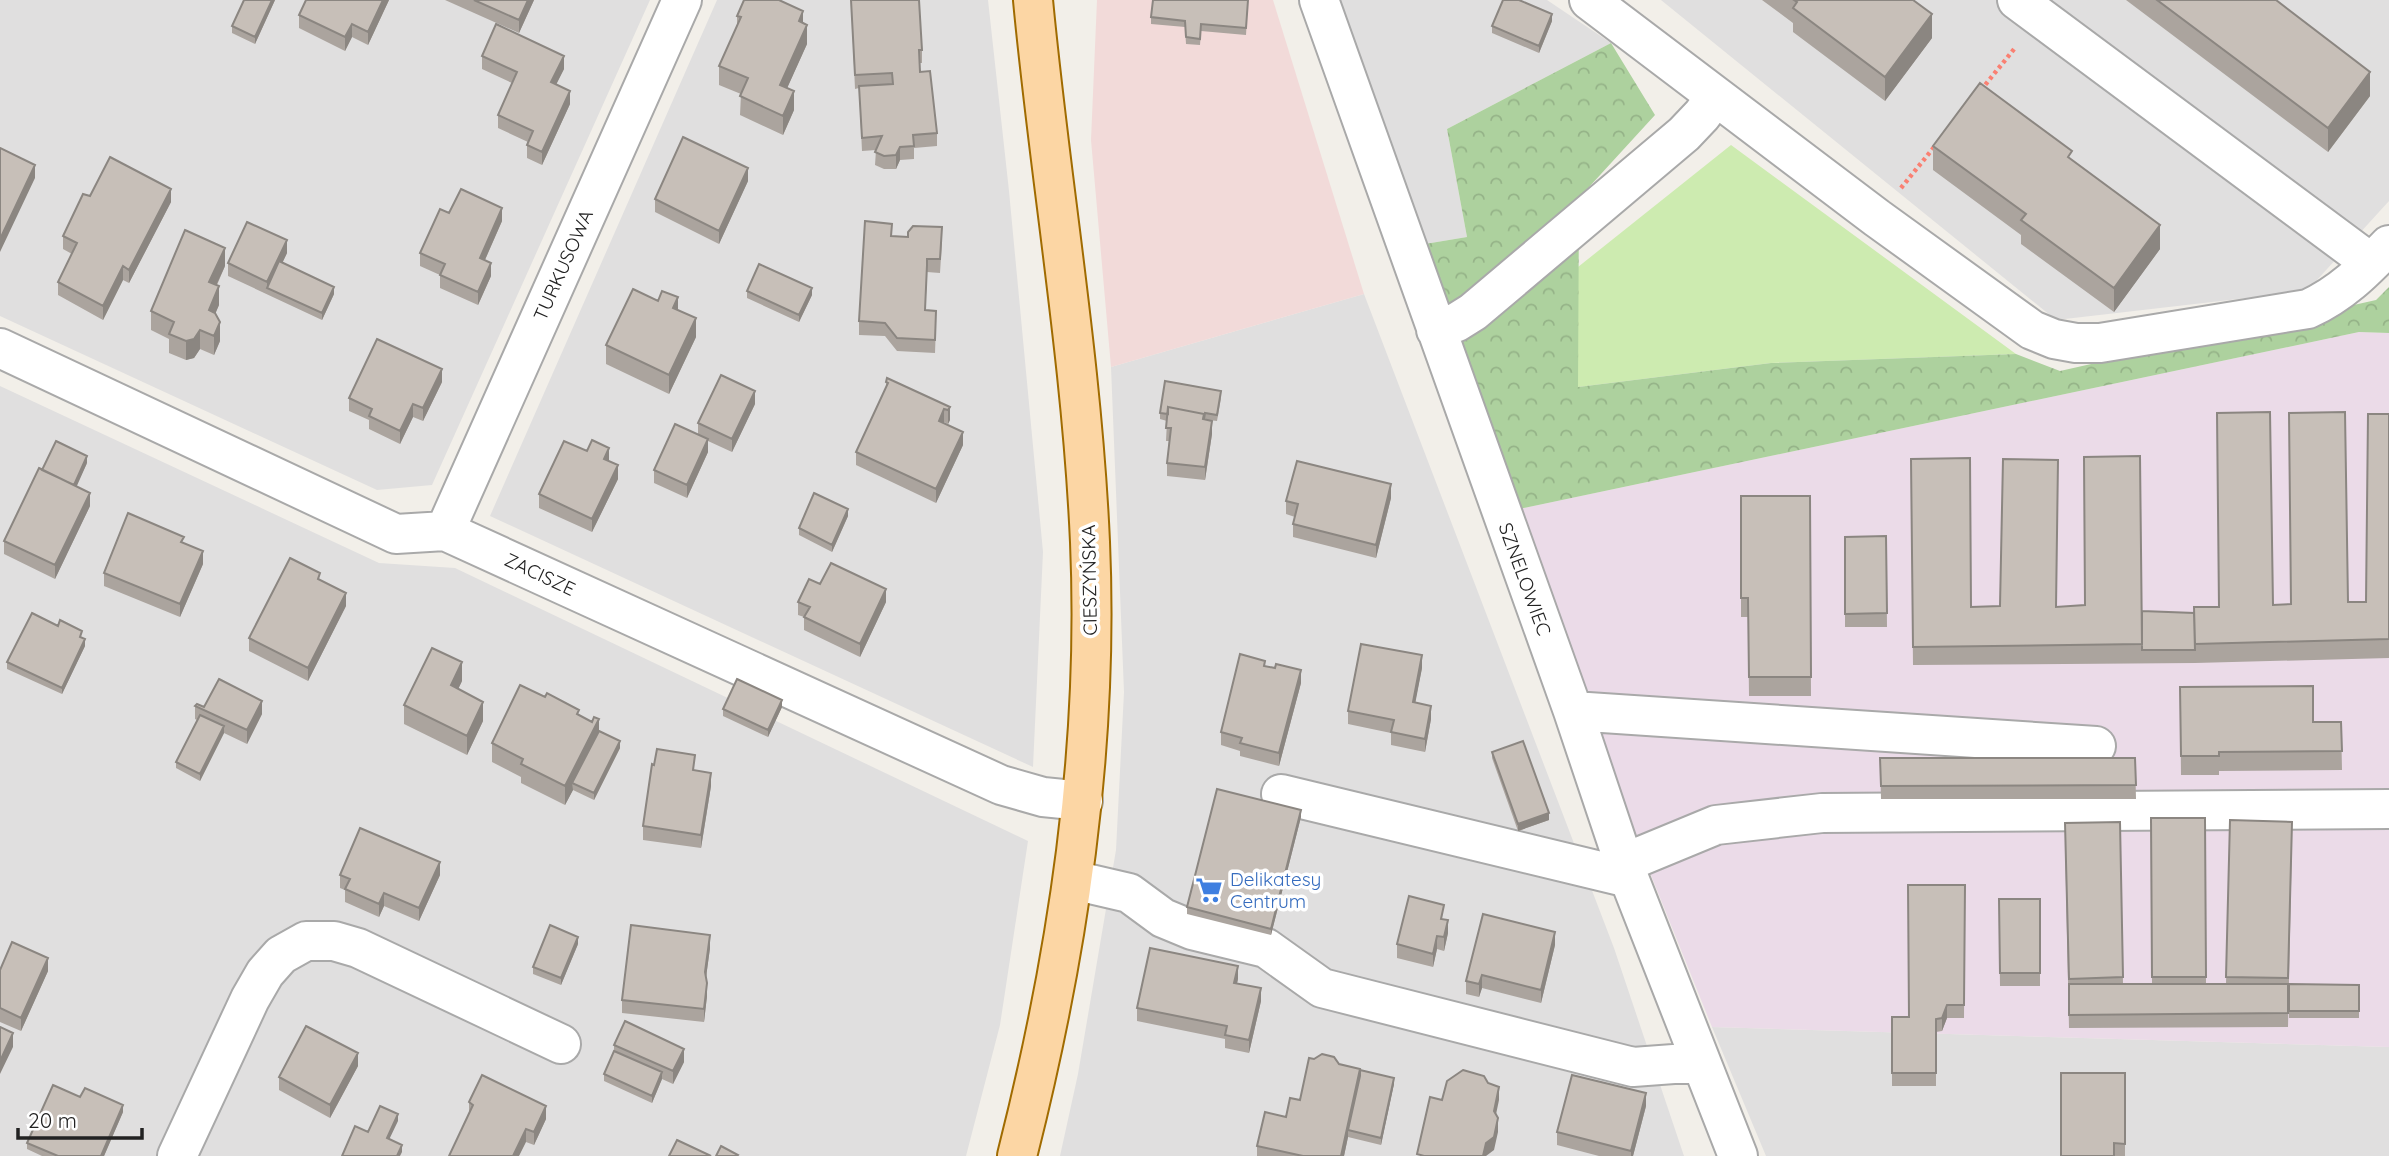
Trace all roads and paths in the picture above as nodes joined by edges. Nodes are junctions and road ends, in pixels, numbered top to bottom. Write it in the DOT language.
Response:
graph roads {
  1 [pos="682,0"];
  2 [pos="1033,0"];
  3 [pos="1319,0"];
  4 [pos="1589,0"];
  5 [pos="2028,9"];
  6 [pos="1980,92"];
  7 [pos="1715,97"];
  8 [pos="1937,144"];
  9 [pos="1877,218"];
  10 [pos="2380,254"];
  11 [pos="1436,330"];
  12 [pos="0,348"];
  13 [pos="444,531"];
  14 [pos="1573,710"];
  15 [pos="2096,746"];
  16 [pos="1281,794"];
  17 [pos="1083,802"];
  18 [pos="2389,809"];
  19 [pos="1627,870"];
  20 [pos="1073,880"];
  21 [pos="561,1044"];
  22 [pos="1701,1062"];
  23 [pos="177,1156"];
  24 [pos="1017,1156"];
  25 [pos="1738,1156"];
  1 -- 13 [label="street, TURKUSOWA"];
  2 -- 17 [label="main road, CIESZYŃSKA"];
  3 -- 11 [label="street, SZNELOWIEC"];
  4 -- 7 [label="street"];
  5 -- 6 [label="path"];
  5 -- 10 [label="street"];
  7 -- 9 [label="street"];
  7 -- 11 [label="street"];
  8 -- 9 [label="path"];
  9 -- 10 [label="street"];
  11 -- 14 [label="street, SZNELOWIEC"];
  12 -- 13 [label="street, ZACISZE"];
  13 -- 17 [label="street, ZACISZE"];
  14 -- 15 [label="street"];
  14 -- 19 [label="street, SZNELOWIEC"];
  16 -- 19 [label="street"];
  17 -- 20 [label="main road, CIESZYŃSKA"];
  18 -- 19 [label="street"];
  19 -- 22 [label="street, SZNELOWIEC"];
  20 -- 22 [label="street"];
  20 -- 24 [label="main road, CIESZYŃSKA"];
  21 -- 23 [label="street"];
  22 -- 25 [label="street, SZNELOWIEC"];
}
